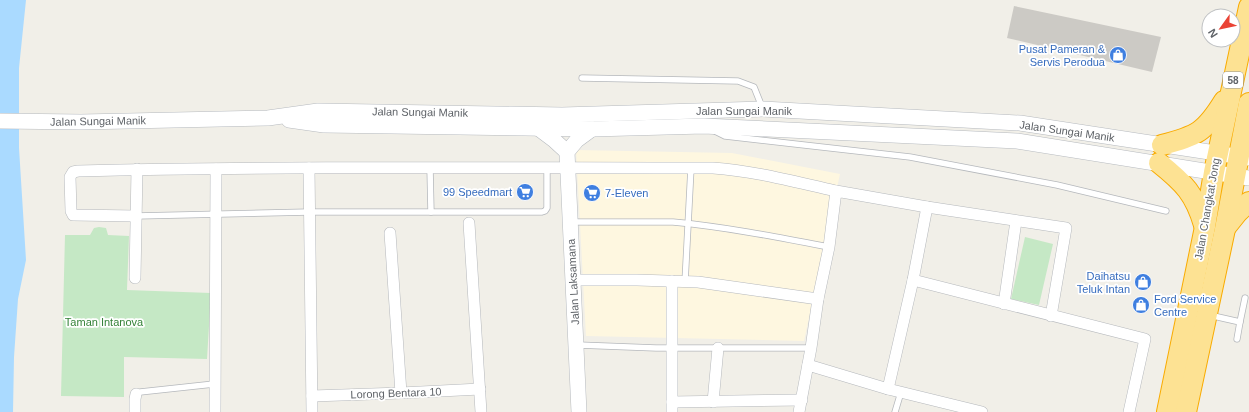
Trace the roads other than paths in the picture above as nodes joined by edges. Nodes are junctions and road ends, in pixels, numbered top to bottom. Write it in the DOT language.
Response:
graph roads {
  1 [pos="1249,7"];
  2 [pos="582,78"];
  3 [pos="1232,89"];
  4 [pos="1249,105"];
  5 [pos="763,110"];
  6 [pos="268,118"];
  7 [pos="0,121"];
  8 [pos="704,126"];
  9 [pos="538,128"];
  10 [pos="592,129"];
  11 [pos="1160,154"];
  12 [pos="1244,157"];
  13 [pos="567,160"];
  14 [pos="1216,162"];
  15 [pos="547,167"];
  16 [pos="309,168"];
  17 [pos="430,168"];
  18 [pos="692,168"];
  19 [pos="137,169"];
  20 [pos="216,169"];
  21 [pos="1242,177"];
  22 [pos="836,191"];
  23 [pos="1249,202"];
  24 [pos="927,208"];
  25 [pos="1166,211"];
  26 [pos="309,212"];
  27 [pos="431,212"];
  28 [pos="216,214"];
  29 [pos="136,216"];
  30 [pos="1016,221"];
  31 [pos="570,222"];
  32 [pos="469,223"];
  33 [pos="688,224"];
  34 [pos="1205,227"];
  35 [pos="1225,229"];
  36 [pos="390,233"];
  37 [pos="829,247"];
  38 [pos="135,278"];
  39 [pos="573,280"];
  40 [pos="913,280"];
  41 [pos="672,281"];
  42 [pos="685,282"];
  43 [pos="1245,298"];
  44 [pos="818,299"];
  45 [pos="1004,304"];
  46 [pos="1207,315"];
  47 [pos="1051,316"];
  48 [pos="1240,322"];
  49 [pos="1237,340"];
  50 [pos="576,345"];
  51 [pos="672,348"];
  52 [pos="718,348"];
  53 [pos="811,348"];
  54 [pos="808,365"];
  55 [pos="214,384"];
  56 [pos="480,389"];
  57 [pos="888,389"];
  58 [pos="901,392"];
  59 [pos="401,393"];
  60 [pos="136,394"];
  61 [pos="312,396"];
  62 [pos="802,400"];
  63 [pos="713,402"];
  64 [pos="672,407"];
  65 [pos="135,412"];
  66 [pos="215,412"];
  67 [pos="312,412"];
  68 [pos="481,412"];
  69 [pos="579,412"];
  70 [pos="799,412"];
  71 [pos="895,412"];
  72 [pos="982,412"];
  73 [pos="1130,412"];
  74 [pos="1167,412"];
  75 [pos="1186,412"];
  1 -- 3 [label="highway, Jalan Changkat Jong / 58"];
  2 -- 5 [label="lane"];
  3 -- 11 [label="highway"];
  3 -- 14 [label="highway, Jalan Changkat Jong / 58"];
  4 -- 12 [label="highway, Jalan Changkat Jong"];
  5 -- 6 [label="main road, Jalan Sungai Manik"];
  5 -- 11 [label="main road, Jalan Sungai Manik"];
  6 -- 7 [label="main road, Jalan Sungai Manik"];
  6 -- 9 [label="main road, Jalan Sungai Manik"];
  8 -- 10 [label="main road, Jalan Sungai Manik"];
  8 -- 11 [label="main road, Jalan Sungai Manik"];
  8 -- 25 [label="lane"];
  9 -- 10 [label="main road, Jalan Sungai Manik"];
  9 -- 13 [label="main road"];
  10 -- 13 [label="main road"];
  11 -- 14 [label="main road, Jalan Sungai Manik"];
  11 -- 34 [label="highway"];
  12 -- 14 [label="main road"];
  12 -- 21 [label="highway, Jalan Changkat Jong"];
  13 -- 15 [label="street"];
  13 -- 18 [label="street"];
  13 -- 31 [label="main road, Jalan Laksamana"];
  14 -- 21 [label="main road"];
  14 -- 34 [label="highway, Jalan Changkat Jong / 58"];
  15 -- 17 [label="street"];
  15 -- 27 [label="lane"];
  16 -- 17 [label="street"];
  16 -- 20 [label="street"];
  16 -- 26 [label="street"];
  17 -- 27 [label="lane"];
  18 -- 22 [label="street"];
  18 -- 33 [label="lane"];
  19 -- 20 [label="street"];
  19 -- 29 [label="street"];
  19 -- 29 [label="street"];
  20 -- 28 [label="street"];
  21 -- 35 [label="highway, Jalan Changkat Jong"];
  22 -- 24 [label="street"];
  22 -- 37 [label="street"];
  23 -- 35 [label="highway"];
  24 -- 30 [label="street"];
  24 -- 40 [label="street"];
  26 -- 27 [label="lane"];
  26 -- 28 [label="lane"];
  26 -- 61 [label="street"];
  28 -- 29 [label="lane"];
  28 -- 55 [label="street"];
  29 -- 38 [label="street"];
  30 -- 45 [label="street"];
  30 -- 47 [label="street"];
  31 -- 33 [label="lane"];
  31 -- 39 [label="main road, Jalan Laksamana"];
  32 -- 56 [label="street"];
  33 -- 37 [label="lane"];
  33 -- 42 [label="lane"];
  34 -- 74 [label="highway, Jalan Changkat Jong / 58"];
  35 -- 46 [label="highway, Jalan Changkat Jong"];
  36 -- 59 [label="street"];
  37 -- 44 [label="street"];
  39 -- 41 [label="street"];
  39 -- 50 [label="main road, Jalan Laksamana"];
  40 -- 45 [label="street"];
  40 -- 57 [label="street"];
  41 -- 42 [label="street"];
  41 -- 51 [label="street"];
  42 -- 44 [label="street"];
  43 -- 48 [label="lane"];
  44 -- 53 [label="street"];
  45 -- 47 [label="street"];
  46 -- 48 [label="lane"];
  46 -- 75 [label="highway, Jalan Changkat Jong"];
  47 -- 73 [label="street"];
  48 -- 49 [label="lane"];
  50 -- 51 [label="lane"];
  50 -- 69 [label="main road, Jalan Laksamana"];
  51 -- 52 [label="lane"];
  51 -- 64 [label="street"];
  52 -- 53 [label="lane"];
  52 -- 63 [label="street"];
  53 -- 54 [label="street"];
  54 -- 57 [label="street"];
  54 -- 62 [label="street"];
  55 -- 60 [label="lane"];
  55 -- 66 [label="street"];
  56 -- 59 [label="street, Lorong Bentara 10"];
  56 -- 68 [label="street"];
  57 -- 58 [label="street"];
  58 -- 71 [label="lane"];
  58 -- 72 [label="street"];
  59 -- 61 [label="street, Lorong Bentara 10"];
  60 -- 65 [label="street"];
  61 -- 67 [label="street"];
  62 -- 63 [label="street"];
  62 -- 70 [label="street"];
  63 -- 64 [label="street"];
}
